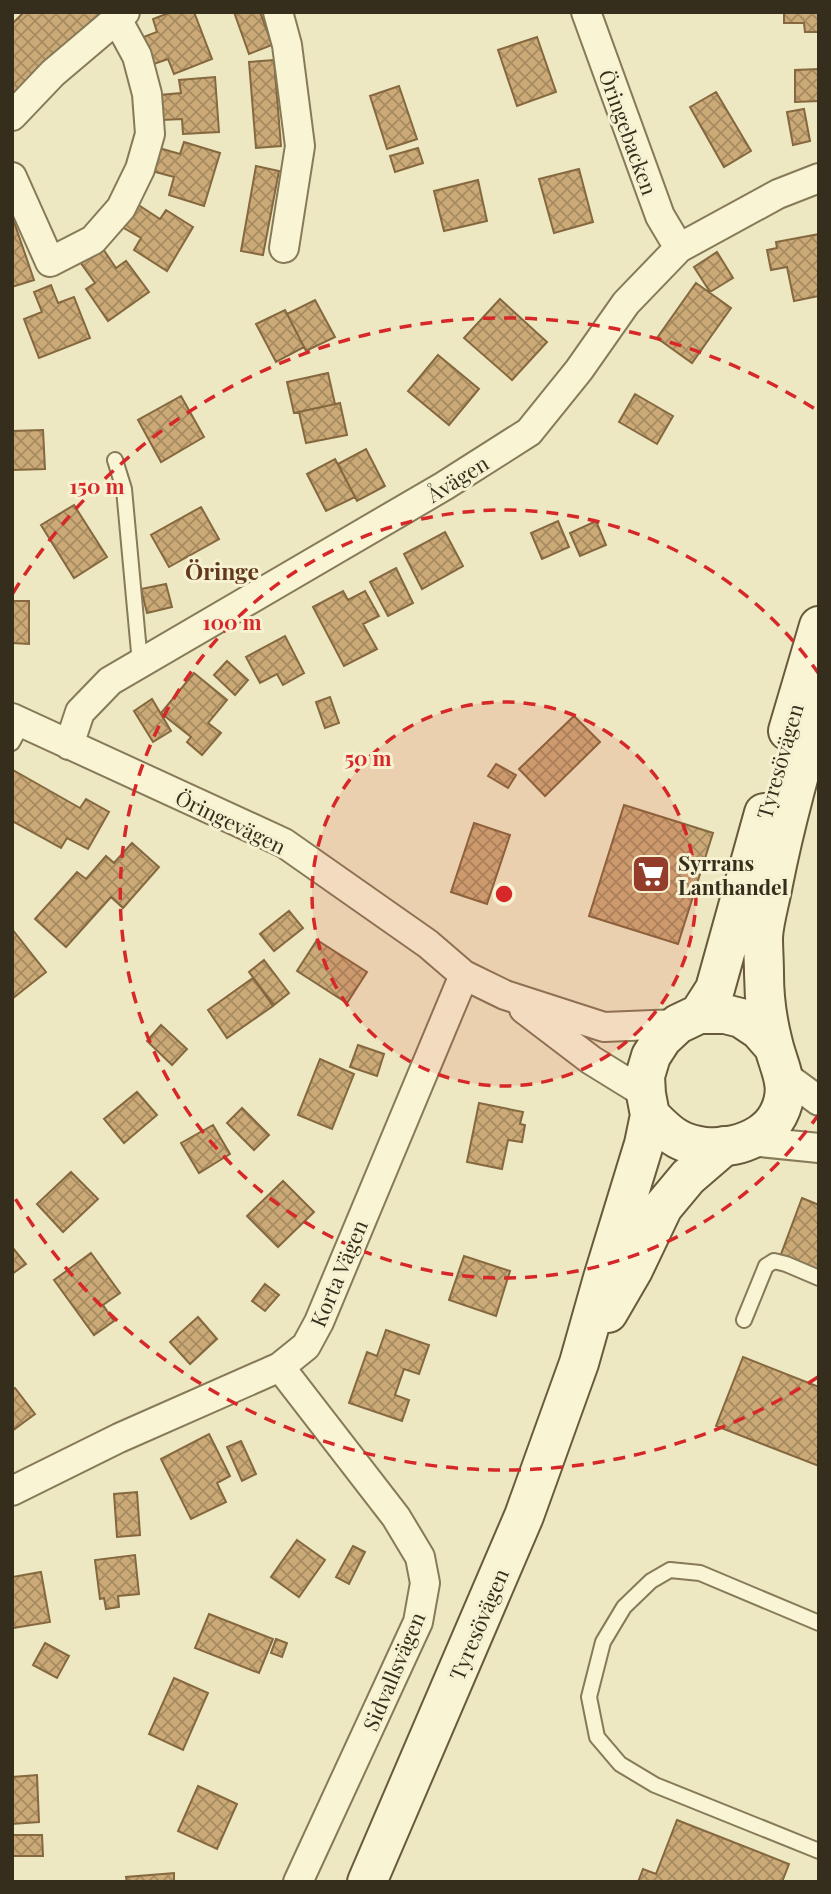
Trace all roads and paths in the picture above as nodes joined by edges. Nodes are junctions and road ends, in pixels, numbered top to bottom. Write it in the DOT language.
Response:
graph roads {
  1 [pos="278,12"];
  2 [pos="586,12"];
  3 [pos="122,16"];
  4 [pos="12,116"];
  5 [pos="12,177"];
  6 [pos="819,178"];
  7 [pos="284,248"];
  8 [pos="679,248"];
  9 [pos="116,460"];
  10 [pos="819,626"];
  11 [pos="140,663"];
  12 [pos="819,703"];
  13 [pos="16,728"];
  14 [pos="69,745"];
  15 [pos="464,975"];
  16 [pos="505,995"];
  17 [pos="688,1019"];
  18 [pos="779,1061"];
  19 [pos="819,1101"];
  20 [pos="648,1105"];
  21 [pos="737,1144"];
  22 [pos="819,1147"];
  23 [pos="819,1278"];
  24 [pos="744,1320"];
  25 [pos="579,1363"];
  26 [pos="280,1367"];
  27 [pos="12,1491"];
  28 [pos="819,1623"];
  29 [pos="819,1851"];
  30 [pos="298,1882"];
  31 [pos="367,1882"];
  1 -- 7 [label="street"];
  2 -- 8 [label="street, Öringebacken"];
  3 -- 4 [label="street"];
  3 -- 5 [label="street"];
  6 -- 8 [label="street, Åvägen"];
  8 -- 11 [label="street, Åvägen"];
  9 -- 11 [label="lane"];
  10 -- 17 [label="main road, Tyresövägen"];
  11 -- 14 [label="street, Åvägen"];
  12 -- 18 [label="main road, Tyresövägen"];
  13 -- 14 [label="street, Öringevägen"];
  14 -- 15 [label="street, Öringevägen"];
  15 -- 16 [label="street, Öringevägen"];
  15 -- 26 [label="street, Korta Vägen"];
  16 -- 17 [label="street, Öringevägen"];
  16 -- 20 [label="street, Öringevägen"];
  17 -- 18 [label="main road"];
  17 -- 20 [label="main road, Tyresövägen"];
  18 -- 19 [label="street"];
  18 -- 21 [label="main road, Tyresövägen"];
  20 -- 21 [label="main road"];
  20 -- 25 [label="main road, Tyresövägen"];
  21 -- 22 [label="street"];
  21 -- 25 [label="main road, Tyresövägen"];
  23 -- 24 [label="lane"];
  25 -- 31 [label="main road, Tyresövägen"];
  26 -- 27 [label="street, Korta Vägen"];
  26 -- 30 [label="street, Sidvallsvägen"];
  28 -- 29 [label="lane"];
}
